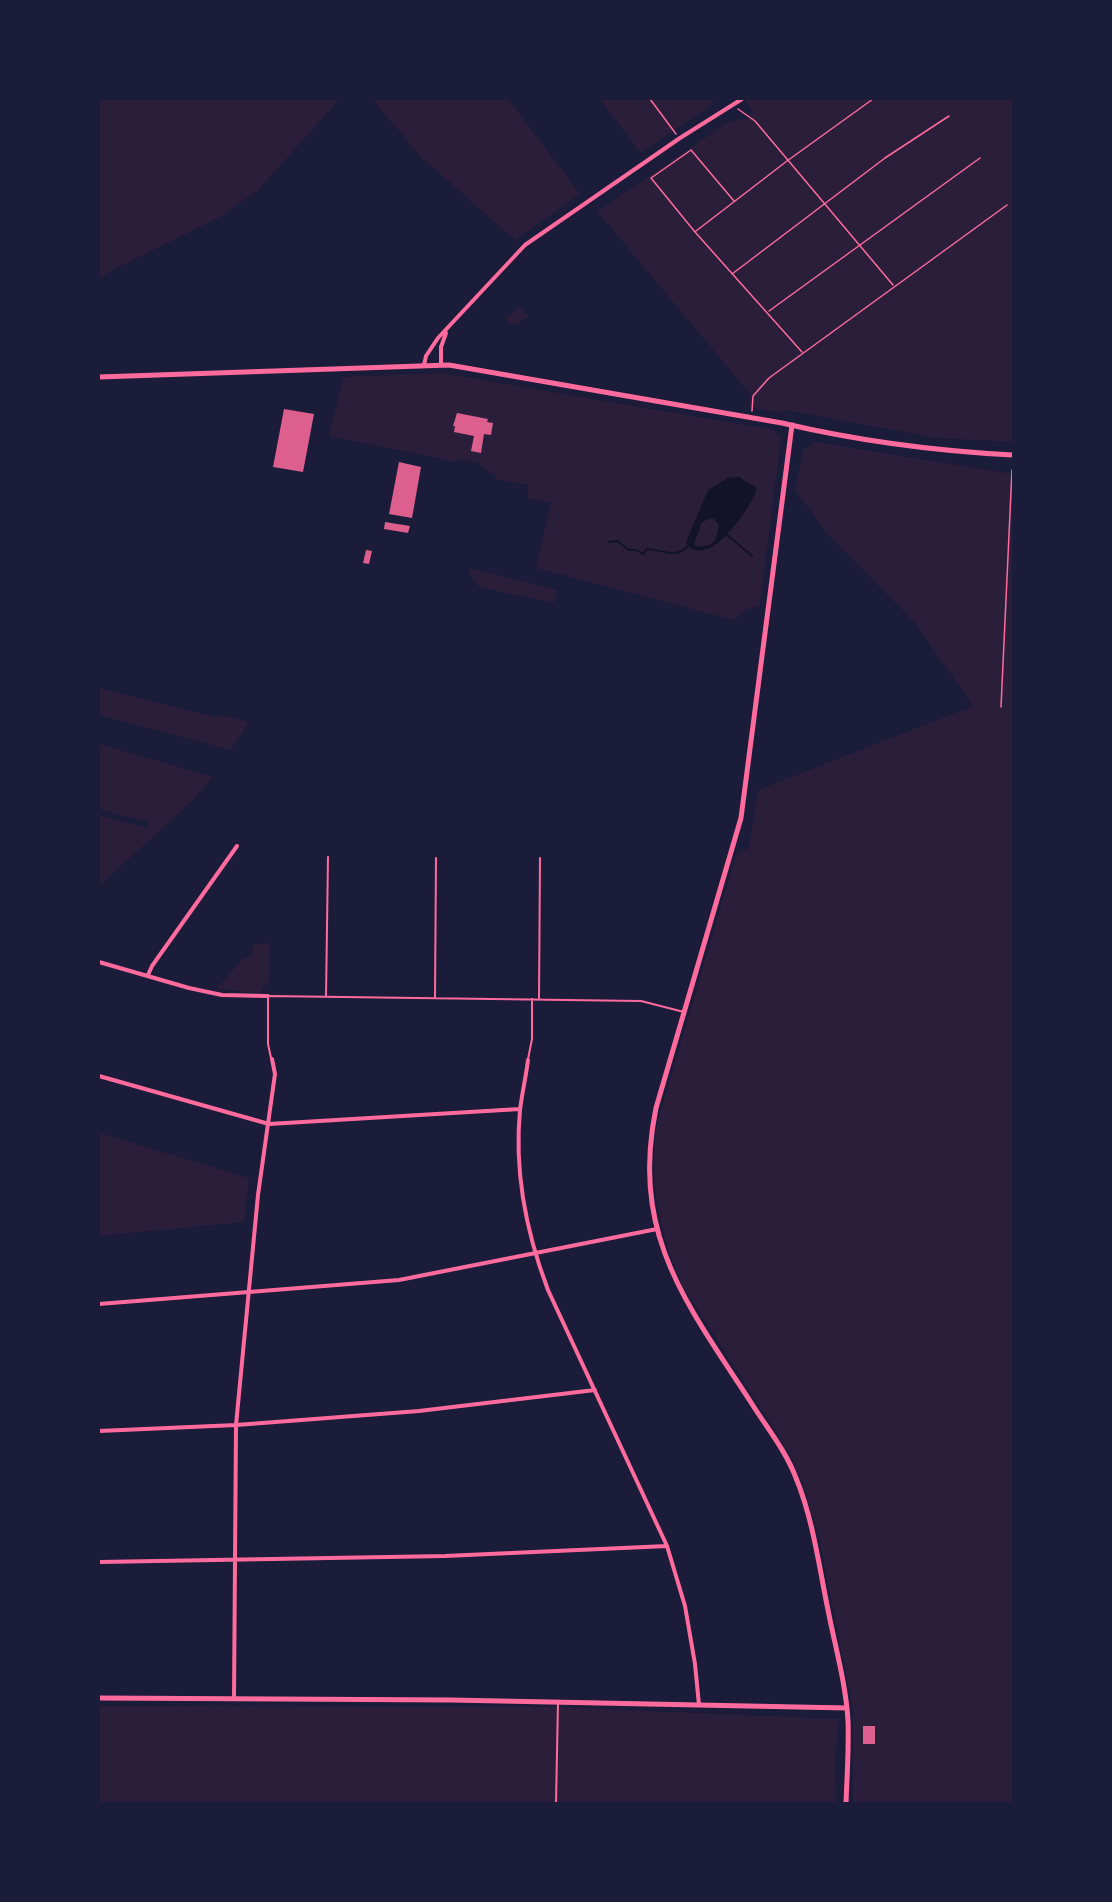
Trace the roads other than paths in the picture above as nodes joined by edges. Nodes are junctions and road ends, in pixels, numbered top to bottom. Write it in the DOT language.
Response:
graph roads {
  1 [pos="742,99"];
  2 [pos="447,330"];
  3 [pos="441,364"];
  4 [pos="424,365"];
  5 [pos="99,377"];
  6 [pos="792,425"];
  7 [pos="1013,455"];
  8 [pos="237,846"];
  9 [pos="328,857"];
  10 [pos="436,858"];
  11 [pos="540,858"];
  12 [pos="99,962"];
  13 [pos="148,975"];
  14 [pos="268,996"];
  15 [pos="326,997"];
  16 [pos="435,998"];
  17 [pos="532,999"];
  18 [pos="539,999"];
  19 [pos="684,1012"];
  20 [pos="272,1059"];
  21 [pos="528,1060"];
  22 [pos="99,1076"];
  23 [pos="520,1109"];
  24 [pos="268,1124"];
  25 [pos="657,1229"];
  26 [pos="534,1254"];
  27 [pos="248,1291"];
  28 [pos="99,1304"];
  29 [pos="595,1390"];
  30 [pos="236,1425"];
  31 [pos="99,1431"];
  32 [pos="667,1546"];
  33 [pos="235,1561"];
  34 [pos="99,1562"];
  35 [pos="99,1698"];
  36 [pos="234,1698"];
  37 [pos="558,1702"];
  38 [pos="699,1706"];
  39 [pos="847,1708"];
  40 [pos="556,1803"];
  41 [pos="846,1803"];
  1 -- 2 [label="street"];
  2 -- 3 [label="street"];
  2 -- 4 [label="street"];
  3 -- 4 [label="street"];
  3 -- 6 [label="street"];
  4 -- 5 [label="street"];
  6 -- 7 [label="street"];
  6 -- 19 [label="street"];
  8 -- 13 [label="street"];
  9 -- 15 [label="lane"];
  10 -- 16 [label="lane"];
  11 -- 18 [label="lane"];
  12 -- 13 [label="street"];
  13 -- 14 [label="street"];
  14 -- 15 [label="lane"];
  14 -- 20 [label="lane"];
  15 -- 16 [label="lane"];
  16 -- 17 [label="lane"];
  17 -- 18 [label="lane"];
  17 -- 21 [label="lane"];
  18 -- 19 [label="lane"];
  19 -- 25 [label="street"];
  20 -- 24 [label="street"];
  21 -- 23 [label="street"];
  22 -- 24 [label="street"];
  23 -- 24 [label="street"];
  23 -- 26 [label="street"];
  24 -- 27 [label="street"];
  25 -- 26 [label="street"];
  25 -- 39 [label="street"];
  26 -- 27 [label="street"];
  26 -- 29 [label="street"];
  27 -- 28 [label="street"];
  27 -- 30 [label="street"];
  29 -- 30 [label="street"];
  29 -- 32 [label="street"];
  30 -- 31 [label="street"];
  30 -- 33 [label="street"];
  32 -- 33 [label="street"];
  32 -- 38 [label="street"];
  33 -- 34 [label="street"];
  33 -- 36 [label="street"];
  35 -- 36 [label="street"];
  36 -- 37 [label="street"];
  37 -- 38 [label="street"];
  37 -- 40 [label="lane"];
  38 -- 39 [label="street"];
  39 -- 41 [label="street"];
}
